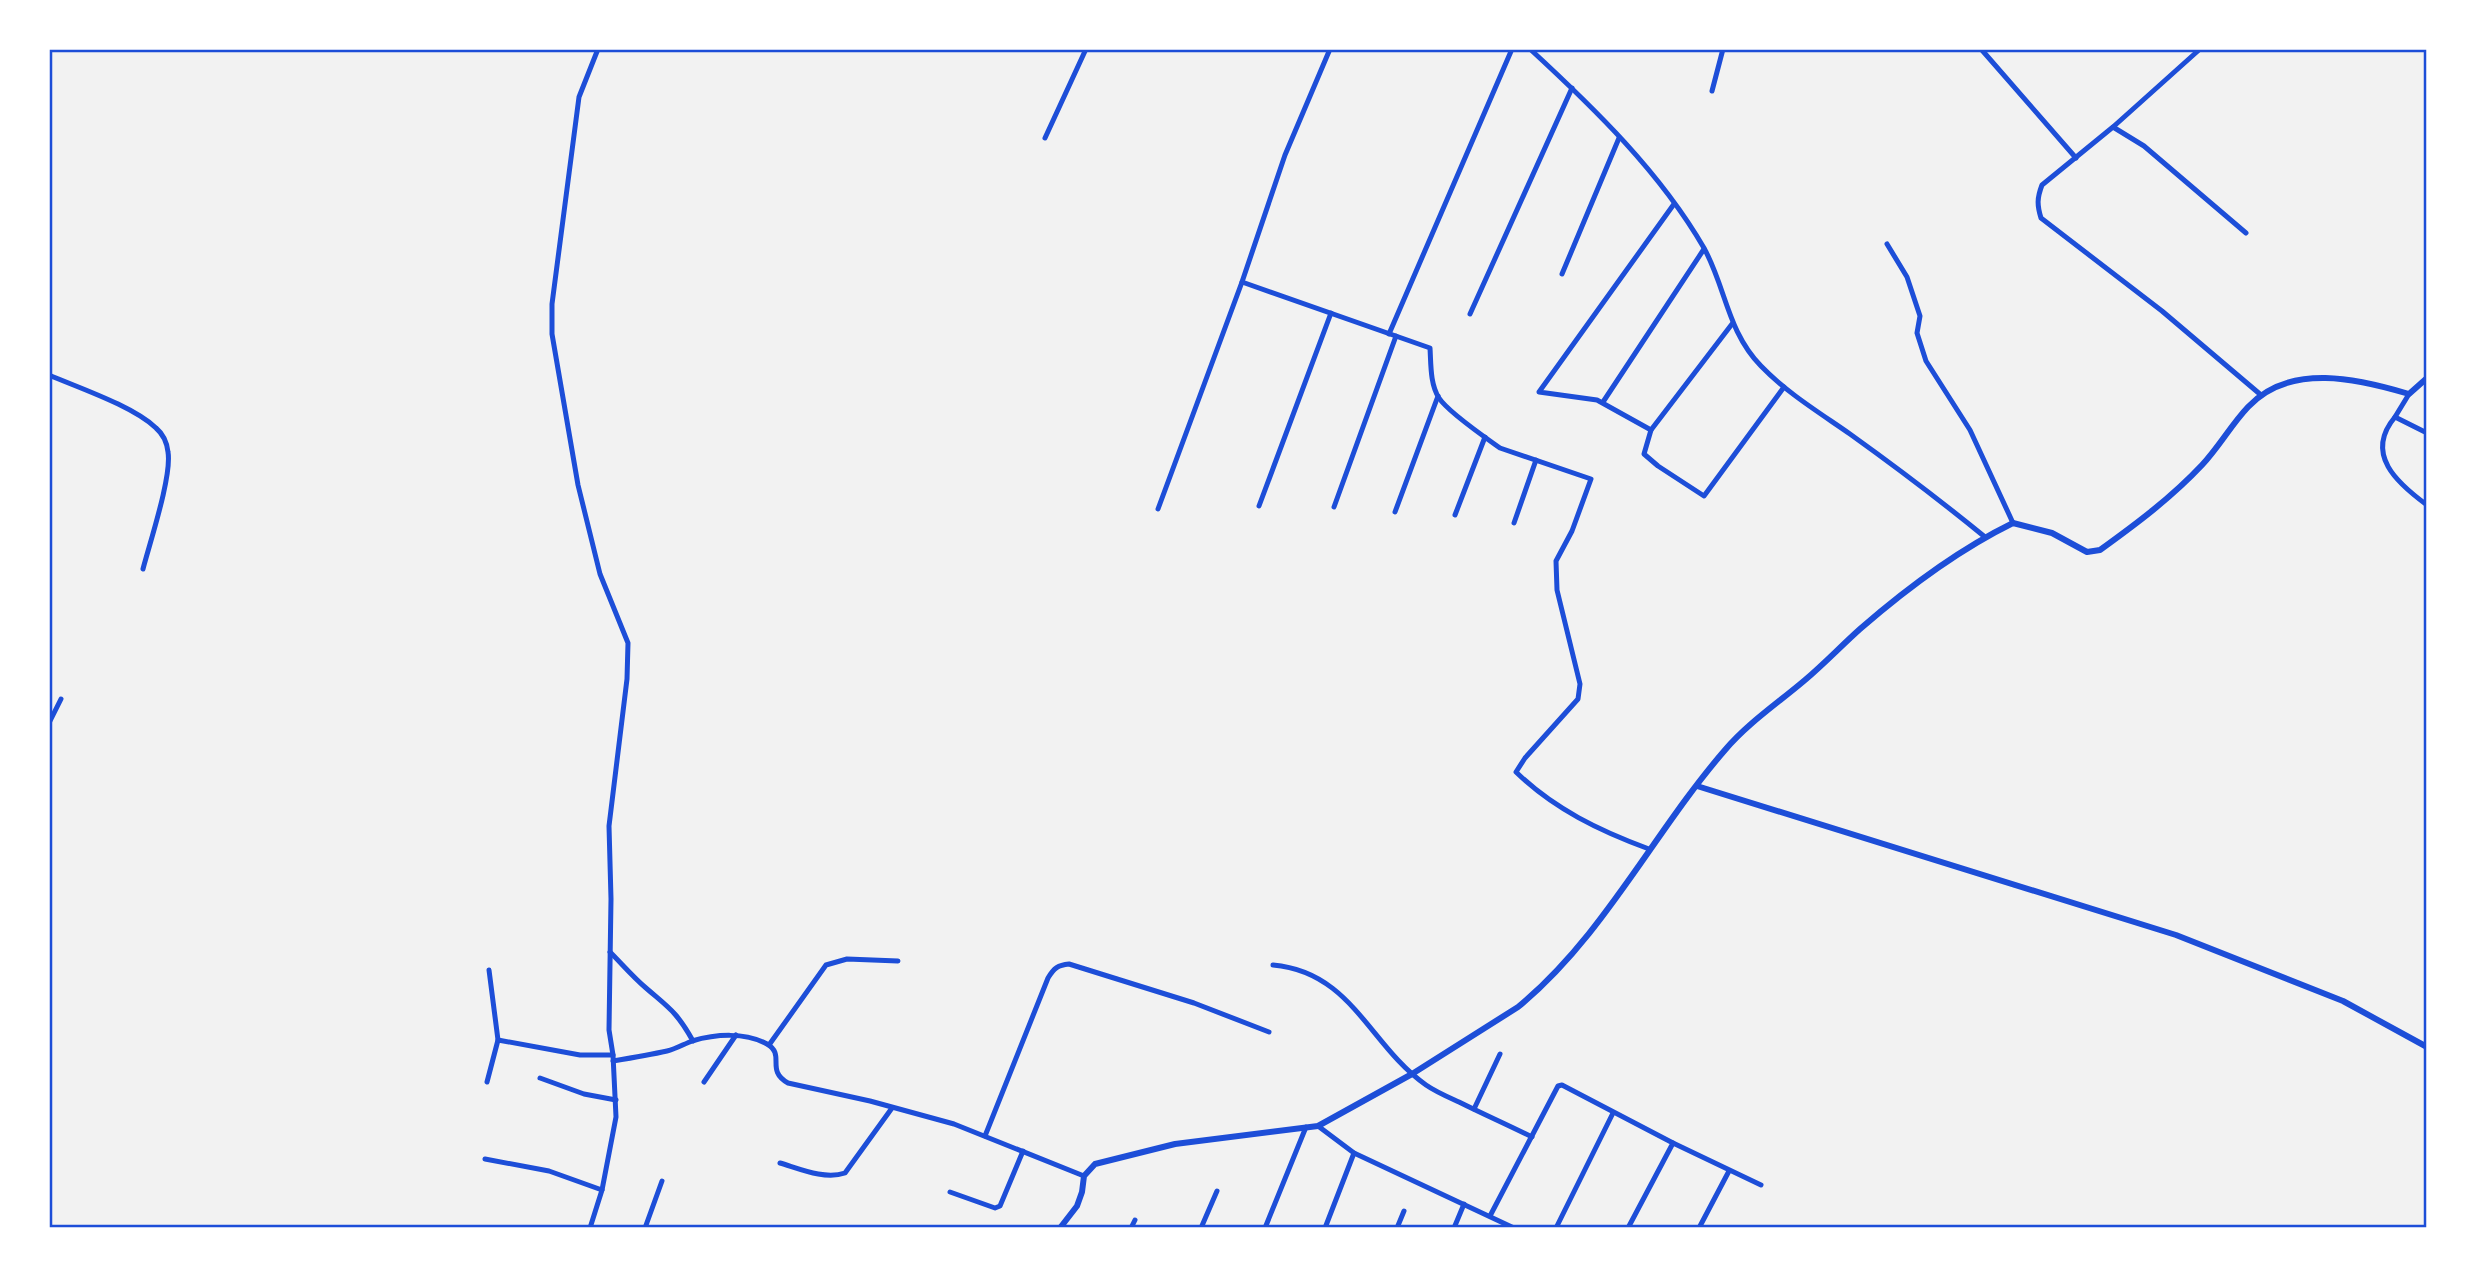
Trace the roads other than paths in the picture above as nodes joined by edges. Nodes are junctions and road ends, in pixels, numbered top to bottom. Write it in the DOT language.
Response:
graph roads {
  1 [pos="598,49"];
  2 [pos="1086,49"];
  3 [pos="1330,49"];
  4 [pos="1512,49"];
  5 [pos="1530,49"];
  6 [pos="1723,49"];
  7 [pos="1981,49"];
  8 [pos="2200,49"];
  9 [pos="1572,88"];
  10 [pos="1712,91"];
  11 [pos="2113,127"];
  12 [pos="1045,138"];
  13 [pos="1619,138"];
  14 [pos="2076,158"];
  15 [pos="1674,204"];
  16 [pos="2246,233"];
  17 [pos="1887,244"];
  18 [pos="1704,249"];
  19 [pos="1562,274"];
  20 [pos="1242,282"];
  21 [pos="1331,313"];
  22 [pos="1470,314"];
  23 [pos="1732,324"];
  24 [pos="1393,335"];
  25 [pos="49,375"];
  26 [pos="2427,378"];
  27 [pos="1784,387"];
  28 [pos="2409,394"];
  29 [pos="2261,395"];
  30 [pos="1438,396"];
  31 [pos="1603,402"];
  32 [pos="2395,417"];
  33 [pos="1651,430"];
  34 [pos="2427,433"];
  35 [pos="1485,437"];
  36 [pos="1536,460"];
  37 [pos="2427,505"];
  38 [pos="1259,506"];
  39 [pos="1334,507"];
  40 [pos="1158,509"];
  41 [pos="1395,512"];
  42 [pos="1455,515"];
  43 [pos="1514,523"];
  44 [pos="2013,523"];
  45 [pos="1985,537"];
  46 [pos="143,569"];
  47 [pos="61,699"];
  48 [pos="49,723"];
  49 [pos="1697,786"];
  50 [pos="1649,849"];
  51 [pos="610,952"];
  52 [pos="898,961"];
  53 [pos="1273,965"];
  54 [pos="489,970"];
  55 [pos="1269,1032"];
  56 [pos="736,1035"];
  57 [pos="498,1040"];
  58 [pos="693,1041"];
  59 [pos="769,1045"];
  60 [pos="2427,1047"];
  61 [pos="1500,1054"];
  62 [pos="613,1058"];
  63 [pos="1412,1074"];
  64 [pos="540,1078"];
  65 [pos="487,1082"];
  66 [pos="705,1082"];
  67 [pos="616,1100"];
  68 [pos="892,1108"];
  69 [pos="1474,1109"];
  70 [pos="1613,1112"];
  71 [pos="1318,1126"];
  72 [pos="1306,1127"];
  73 [pos="985,1136"];
  74 [pos="1532,1137"];
  75 [pos="1673,1143"];
  76 [pos="1023,1151"];
  77 [pos="1354,1153"];
  78 [pos="485,1159"];
  79 [pos="780,1164"];
  80 [pos="1728,1171"];
  81 [pos="1084,1176"];
  82 [pos="662,1181"];
  83 [pos="1761,1185"];
  84 [pos="602,1190"];
  85 [pos="1217,1191"];
  86 [pos="950,1192"];
  87 [pos="1464,1204"];
  88 [pos="1404,1211"];
  89 [pos="1490,1216"];
  90 [pos="1135,1220"];
  91 [pos="590,1228"];
  92 [pos="645,1228"];
  93 [pos="1060,1228"];
  94 [pos="1131,1228"];
  95 [pos="1201,1228"];
  96 [pos="1265,1228"];
  97 [pos="1325,1228"];
  98 [pos="1397,1228"];
  99 [pos="1454,1228"];
  100 [pos="1514,1228"];
  101 [pos="1556,1228"];
  102 [pos="1628,1228"];
  103 [pos="1699,1228"];
  1 -- 51 [label="street"];
  2 -- 12 [label="street"];
  3 -- 20 [label="street"];
  4 -- 24 [label="street"];
  5 -- 9 [label="street"];
  6 -- 10 [label="street"];
  7 -- 14 [label="street"];
  8 -- 11 [label="street"];
  9 -- 13 [label="street"];
  9 -- 22 [label="street"];
  11 -- 14 [label="street"];
  11 -- 16 [label="street"];
  13 -- 15 [label="street"];
  13 -- 19 [label="street"];
  14 -- 29 [label="street"];
  15 -- 18 [label="street"];
  15 -- 31 [label="street"];
  17 -- 44 [label="street"];
  18 -- 23 [label="street"];
  18 -- 31 [label="street"];
  20 -- 21 [label="street"];
  20 -- 40 [label="street"];
  21 -- 24 [label="street"];
  21 -- 38 [label="street"];
  23 -- 27 [label="street"];
  23 -- 33 [label="street"];
  24 -- 30 [label="street"];
  24 -- 39 [label="street"];
  25 -- 46 [label="street"];
  26 -- 28 [label="street"];
  27 -- 33 [label="street"];
  27 -- 45 [label="street"];
  28 -- 29 [label="street"];
  28 -- 32 [label="street"];
  29 -- 44 [label="street"];
  30 -- 35 [label="street"];
  30 -- 41 [label="street"];
  31 -- 33 [label="street"];
  32 -- 34 [label="street"];
  32 -- 37 [label="street"];
  35 -- 36 [label="street"];
  35 -- 42 [label="street"];
  36 -- 43 [label="street"];
  36 -- 50 [label="street"];
  44 -- 45 [label="street"];
  45 -- 49 [label="street"];
  47 -- 48 [label="street"];
  49 -- 50 [label="street"];
  49 -- 60 [label="street"];
  50 -- 63 [label="street"];
  51 -- 58 [label="street"];
  51 -- 62 [label="street"];
  52 -- 59 [label="street"];
  53 -- 63 [label="street"];
  54 -- 57 [label="street"];
  55 -- 73 [label="street"];
  56 -- 58 [label="street"];
  56 -- 59 [label="street"];
  56 -- 66 [label="street"];
  57 -- 62 [label="street"];
  57 -- 65 [label="street"];
  58 -- 62 [label="street"];
  59 -- 68 [label="street"];
  61 -- 69 [label="street"];
  62 -- 67 [label="street"];
  63 -- 69 [label="street"];
  63 -- 71 [label="street"];
  64 -- 67 [label="street"];
  67 -- 84 [label="street"];
  68 -- 73 [label="street"];
  68 -- 79 [label="street"];
  69 -- 74 [label="street"];
  70 -- 74 [label="street"];
  70 -- 75 [label="street"];
  70 -- 101 [label="street"];
  71 -- 72 [label="street"];
  71 -- 77 [label="street"];
  72 -- 81 [label="street"];
  72 -- 96 [label="street"];
  73 -- 76 [label="street"];
  74 -- 89 [label="street"];
  75 -- 80 [label="street"];
  75 -- 102 [label="street"];
  76 -- 81 [label="street"];
  76 -- 86 [label="street"];
  77 -- 87 [label="street"];
  77 -- 97 [label="street"];
  78 -- 84 [label="street"];
  80 -- 83 [label="street"];
  80 -- 103 [label="street"];
  81 -- 93 [label="street"];
  82 -- 92 [label="street"];
  84 -- 91 [label="street"];
  85 -- 95 [label="street"];
  87 -- 89 [label="street"];
  87 -- 99 [label="street"];
  88 -- 98 [label="street"];
  89 -- 100 [label="street"];
  90 -- 94 [label="street"];
}
